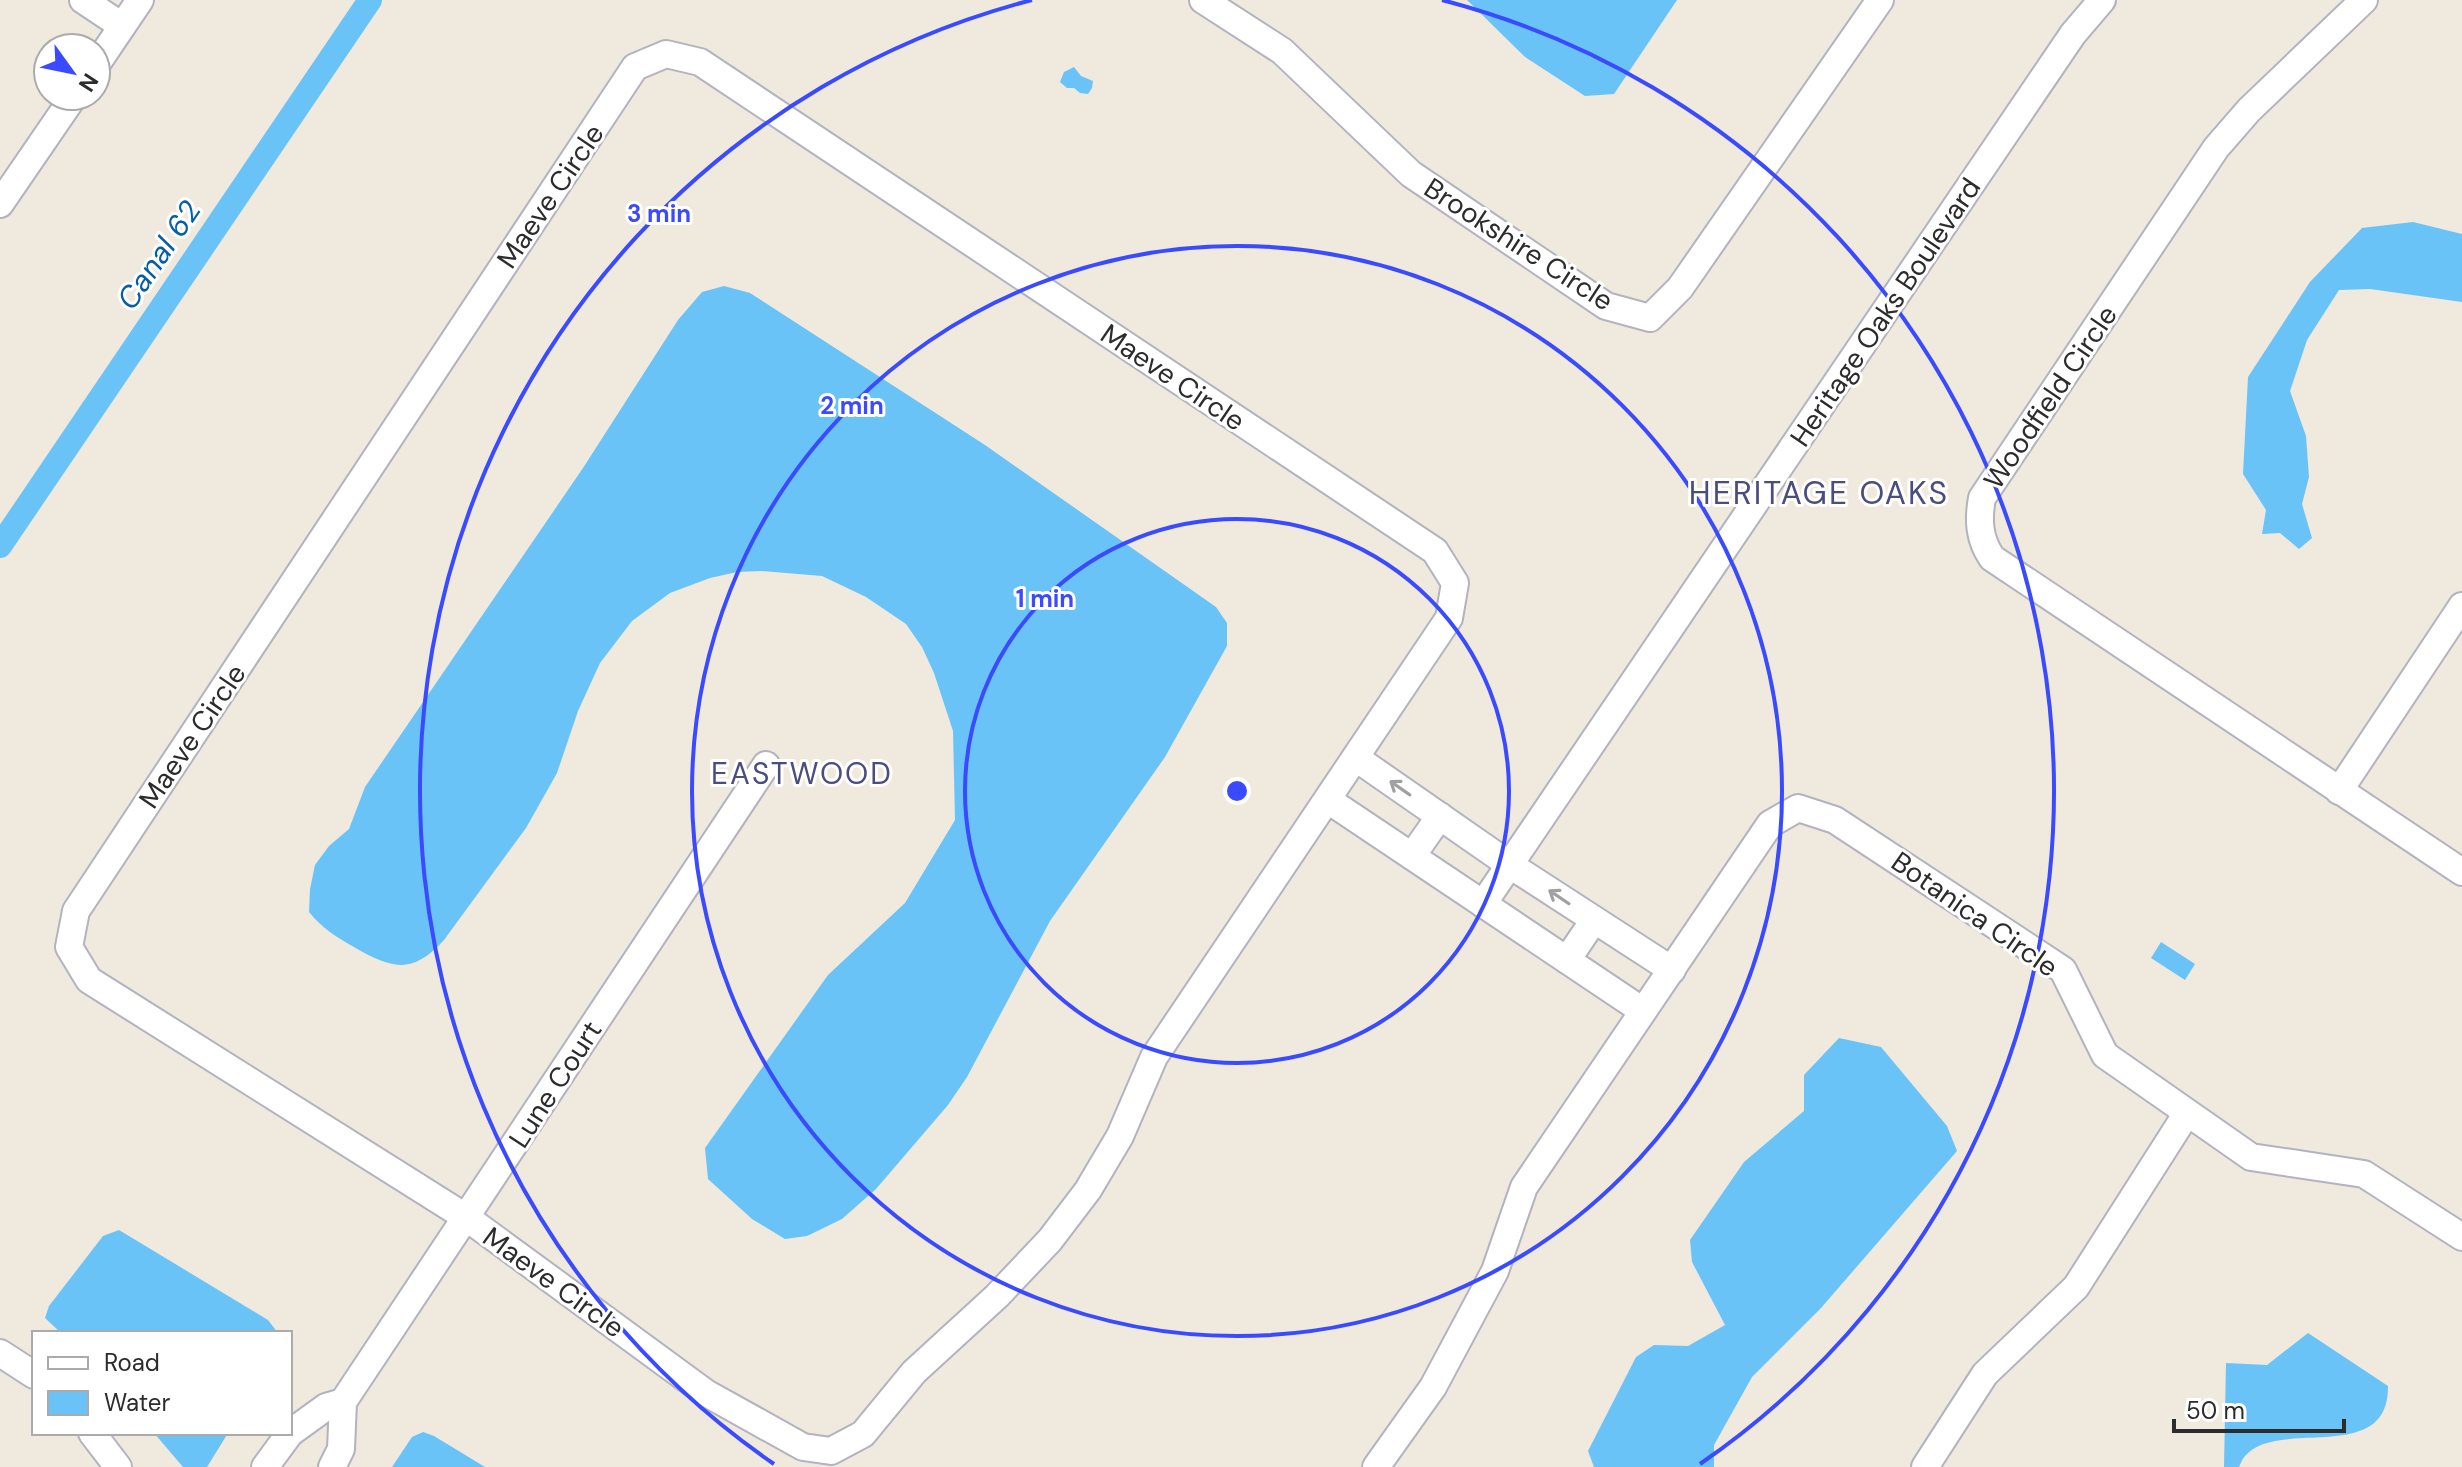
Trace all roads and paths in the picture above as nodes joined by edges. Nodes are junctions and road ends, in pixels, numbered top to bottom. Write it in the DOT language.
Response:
graph roads {
  1 [pos="83,0"];
  2 [pos="140,0"];
  3 [pos="1203,0"];
  4 [pos="1880,0"];
  5 [pos="2102,0"];
  6 [pos="2364,0"];
  7 [pos="122,26"];
  8 [pos="112,41"];
  9 [pos="63,112"];
  10 [pos="0,204"];
  11 [pos="2462,606"];
  12 [pos="1356,758"];
  13 [pos="766,765"];
  14 [pos="2339,791"];
  15 [pos="1328,800"];
  16 [pos="1440,816"];
  17 [pos="1412,856"];
  18 [pos="1510,865"];
  19 [pos="2462,872"];
  20 [pos="1483,904"];
  21 [pos="1594,920"];
  22 [pos="1567,960"];
  23 [pos="1672,970"];
  24 [pos="1643,1011"];
  25 [pos="2187,1113"];
  26 [pos="467,1218"];
  27 [pos="2462,1237"];
  28 [pos="0,1353"];
  29 [pos="32,1374"];
  30 [pos="343,1402"];
  31 [pos="292,1432"];
  32 [pos="94,1435"];
  33 [pos="289,1435"];
  34 [pos="118,1467"];
  35 [pos="265,1467"];
  36 [pos="332,1467"];
  37 [pos="1376,1467"];
  38 [pos="1925,1467"];
  1 -- 7 [label="street"];
  2 -- 7 [label="street"];
  3 -- 4 [label="street, Brookshire Circle"];
  5 -- 18 [label="street, Heritage Oaks Boulevard"];
  6 -- 14 [label="street, Woodfield Circle"];
  7 -- 8 [label="street"];
  9 -- 10 [label="street"];
  11 -- 14 [label="street"];
  12 -- 15 [label="street, Maeve Circle"];
  16 -- 12 [label="street, one-way"];
  12 -- 26 [label="street, Maeve Circle"];
  13 -- 26 [label="street, Lune Court"];
  14 -- 19 [label="street, Woodfield Circle"];
  15 -- 17 [label="street"];
  15 -- 26 [label="street, Maeve Circle"];
  16 -- 17 [label="street"];
  16 -- 18 [label="street"];
  17 -- 20 [label="street"];
  18 -- 20 [label="street, Heritage Oaks Boulevard"];
  21 -- 18 [label="street, one-way"];
  20 -- 22 [label="street"];
  21 -- 22 [label="street"];
  21 -- 23 [label="street"];
  22 -- 24 [label="street"];
  23 -- 24 [label="street, Botanica Circle"];
  23 -- 25 [label="street, Botanica Circle"];
  24 -- 37 [label="street, Botanica Circle"];
  25 -- 27 [label="street, Botanica Circle"];
  25 -- 38 [label="street"];
  26 -- 30 [label="street, Lune Court"];
  28 -- 29 [label="street"];
  30 -- 31 [label="street, Lune Court"];
  30 -- 36 [label="street"];
  32 -- 34 [label="street"];
  33 -- 35 [label="street, Lune Court"];
}
